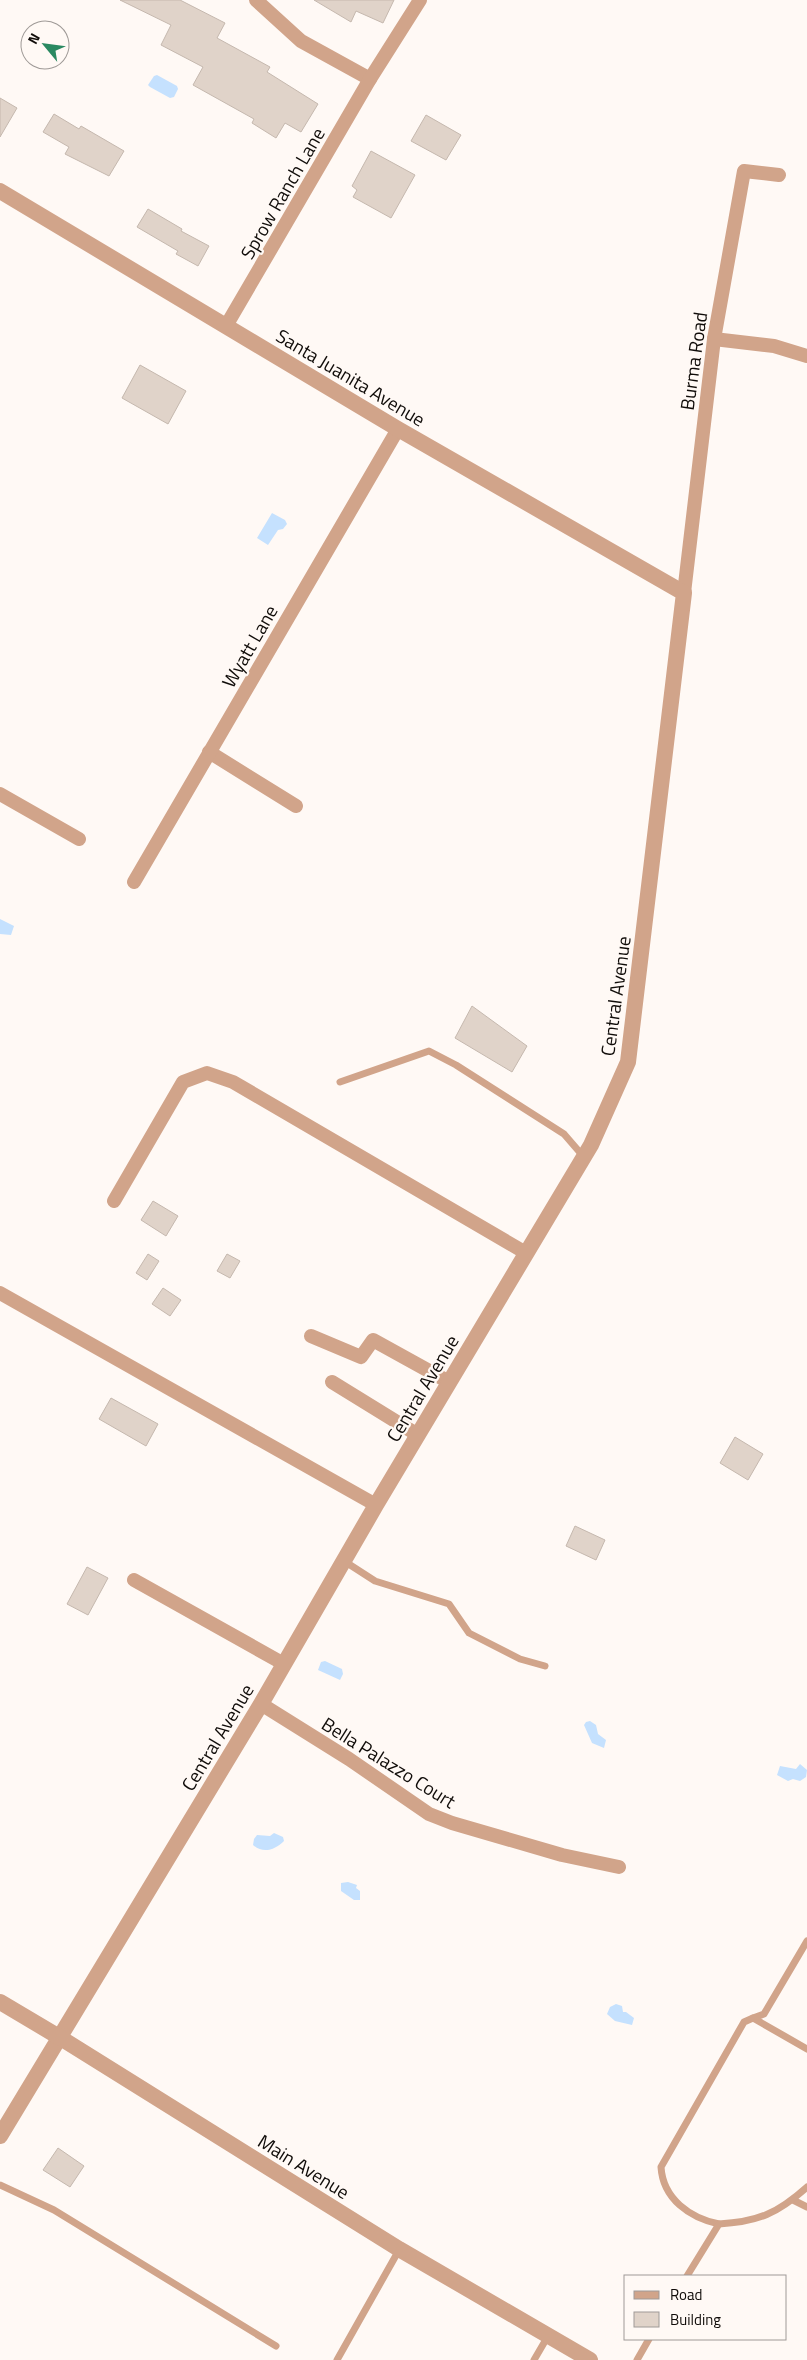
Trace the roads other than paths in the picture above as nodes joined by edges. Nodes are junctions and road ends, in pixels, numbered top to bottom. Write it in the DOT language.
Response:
graph roads {
  1 [pos="256,0"];
  2 [pos="420,0"];
  3 [pos="370,79"];
  4 [pos="779,175"];
  5 [pos="0,191"];
  6 [pos="226,326"];
  7 [pos="714,339"];
  8 [pos="807,356"];
  9 [pos="398,429"];
  10 [pos="684,593"];
  11 [pos="209,752"];
  12 [pos="0,794"];
  13 [pos="296,806"];
  14 [pos="79,839"];
  15 [pos="134,882"];
  16 [pos="340,1082"];
  17 [pos="583,1156"];
  18 [pos="114,1201"];
  19 [pos="526,1254"];
  20 [pos="0,1292"];
  21 [pos="311,1336"];
  22 [pos="332,1382"];
  23 [pos="449,1382"];
  24 [pos="418,1435"];
  25 [pos="376,1505"];
  26 [pos="344,1561"];
  27 [pos="134,1580"];
  28 [pos="284,1664"];
  29 [pos="545,1666"];
  30 [pos="261,1704"];
  31 [pos="619,1868"];
  32 [pos="807,1941"];
  33 [pos="0,2002"];
  34 [pos="753,2018"];
  35 [pos="59,2037"];
  36 [pos="807,2048"];
  37 [pos="0,2136"];
  38 [pos="0,2185"];
  39 [pos="807,2187"];
  40 [pos="793,2200"];
  41 [pos="807,2208"];
  42 [pos="719,2224"];
  43 [pos="399,2249"];
  44 [pos="688,2275"];
  45 [pos="548,2336"];
  46 [pos="648,2340"];
  47 [pos="276,2346"];
  48 [pos="337,2360"];
  49 [pos="534,2360"];
  50 [pos="590,2360"];
  51 [pos="636,2360"];
  1 -- 3 [label="street"];
  2 -- 3 [label="street, Sprow Ranch Lane"];
  3 -- 6 [label="street, Sprow Ranch Lane"];
  4 -- 7 [label="street, Burma Road"];
  5 -- 6 [label="street, Santa Juanita Avenue"];
  6 -- 9 [label="street, Santa Juanita Avenue"];
  7 -- 8 [label="street"];
  7 -- 10 [label="street, Burma Road"];
  9 -- 10 [label="street, Santa Juanita Avenue"];
  9 -- 11 [label="street, Wyatt Lane"];
  10 -- 17 [label="street, Central Avenue"];
  11 -- 13 [label="street"];
  11 -- 15 [label="street, Wyatt Lane"];
  12 -- 14 [label="street"];
  16 -- 17 [label="lane"];
  17 -- 19 [label="street, Central Avenue"];
  18 -- 19 [label="street"];
  19 -- 23 [label="street, Central Avenue"];
  20 -- 25 [label="street"];
  21 -- 23 [label="street"];
  22 -- 24 [label="street"];
  23 -- 24 [label="street, Central Avenue"];
  24 -- 25 [label="street, Central Avenue"];
  25 -- 26 [label="street, Central Avenue"];
  26 -- 28 [label="street, Central Avenue"];
  26 -- 29 [label="lane"];
  27 -- 28 [label="street"];
  28 -- 30 [label="street, Central Avenue"];
  30 -- 31 [label="street, Bella Palazzo Court"];
  30 -- 35 [label="street, Central Avenue"];
  32 -- 34 [label="lane"];
  33 -- 35 [label="street, Main Avenue"];
  34 -- 36 [label="lane"];
  34 -- 42 [label="lane"];
  35 -- 37 [label="street, Central Avenue"];
  35 -- 43 [label="street, Main Avenue"];
  38 -- 47 [label="lane"];
  39 -- 40 [label="lane"];
  40 -- 41 [label="lane"];
  40 -- 42 [label="lane"];
  42 -- 44 [label="lane"];
  43 -- 45 [label="street, Main Avenue"];
  43 -- 48 [label="lane"];
  45 -- 49 [label="lane"];
  45 -- 50 [label="street, Main Avenue"];
  46 -- 51 [label="lane"];
}
